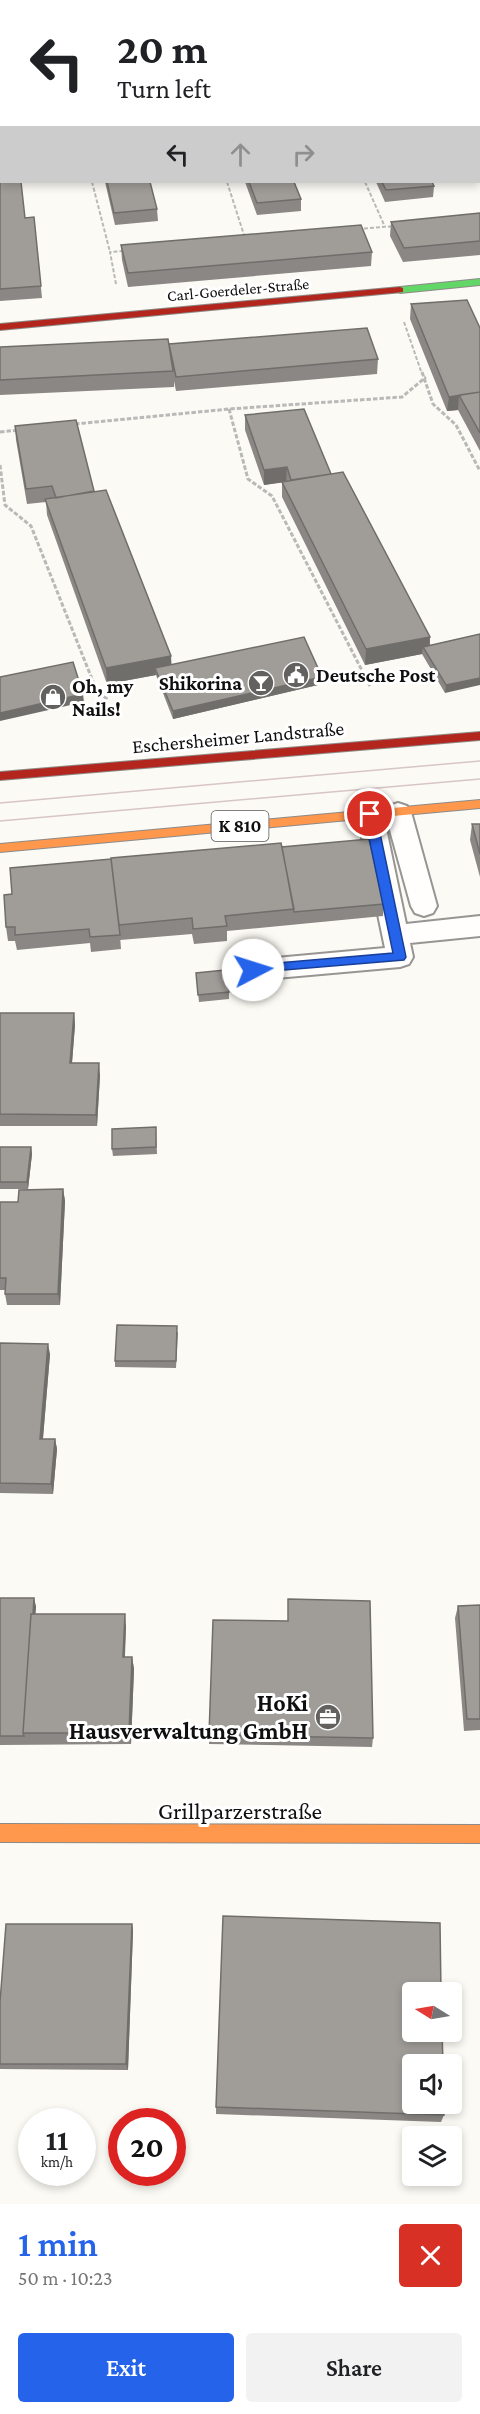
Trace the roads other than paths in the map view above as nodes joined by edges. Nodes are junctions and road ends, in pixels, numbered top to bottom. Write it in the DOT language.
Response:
graph roads {
  1 [pos="480,282"];
  2 [pos="0,327"];
  3 [pos="480,736"];
  4 [pos="0,776"];
  5 [pos="480,804"];
  6 [pos="398,812"];
  7 [pos="370,814"];
  8 [pos="0,848"];
  9 [pos="424,906"];
  10 [pos="480,926"];
  11 [pos="395,935"];
  12 [pos="253,970"];
  13 [pos="0,1833"];
  14 [pos="480,1834"];
  1 -- 2 [label="main road, Carl-Goerdeler-Straße"];
  3 -- 4 [label="main road, Eschersheimer Landstraße"];
  5 -- 6 [label="main road, K 810"];
  6 -- 7 [label="main road, K 810"];
  6 -- 9 [label="lane"];
  7 -- 8 [label="main road, K 810"];
  7 -- 11 [label="lane"];
  10 -- 11 [label="lane"];
  11 -- 12 [label="lane"];
  13 -- 14 [label="main road, Grillparzerstraße"];
}
